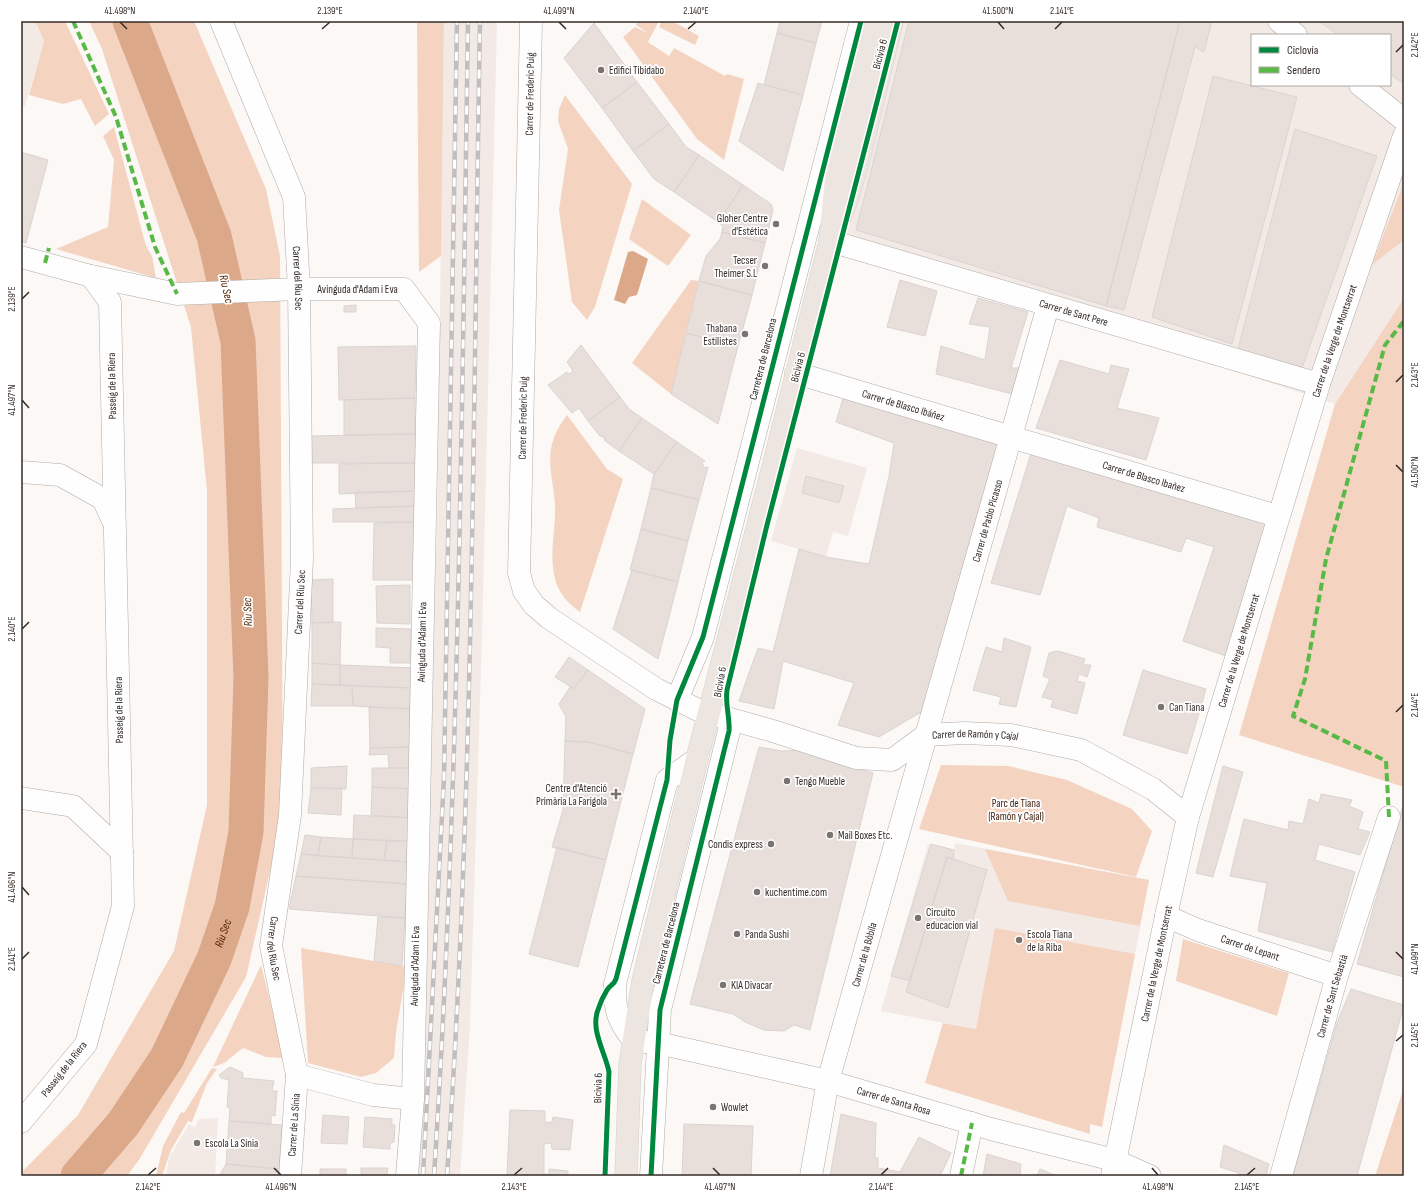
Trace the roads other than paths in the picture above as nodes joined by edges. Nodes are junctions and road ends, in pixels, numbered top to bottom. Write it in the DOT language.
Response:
graph roads {
  1 [pos="221,21"];
  2 [pos="531,21"];
  3 [pos="861,21"];
  4 [pos="876,21"];
  5 [pos="892,21"];
  6 [pos="1279,21"];
  7 [pos="1295,34"];
  8 [pos="1361,86"];
  9 [pos="1404,120"];
  10 [pos="1404,136"];
  11 [pos="830,241"];
  12 [pos="21,257"];
  13 [pos="91,276"];
  14 [pos="295,289"];
  15 [pos="1048,306"];
  16 [pos="796,373"];
  17 [pos="1319,384"];
  18 [pos="1011,437"];
  19 [pos="21,472"];
  20 [pos="1278,516"];
  21 [pos="115,526"];
  22 [pos="677,700"];
  23 [pos="709,714"];
  24 [pos="730,720"];
  25 [pos="926,735"];
  26 [pos="21,798"];
  27 [pos="1188,817"];
  28 [pos="1389,817"];
  29 [pos="122,852"];
  30 [pos="1166,916"];
  31 [pos="1337,976"];
  32 [pos="634,1041"];
  33 [pos="658,1043"];
  34 [pos="297,1075"];
  35 [pos="828,1081"];
  36 [pos="412,1104"];
  37 [pos="21,1122"];
  38 [pos="972,1123"];
  39 [pos="1113,1168"];
  40 [pos="290,1176"];
  41 [pos="407,1176"];
  42 [pos="626,1176"];
  43 [pos="650,1176"];
  44 [pos="811,1176"];
  45 [pos="961,1176"];
  46 [pos="1150,1176"];
  47 [pos="1281,1176"];
  1 -- 14 [label="street, Carrer del Riu Sec"];
  2 -- 22 [label="street, Carrer de Frederic Puig"];
  3 -- 22 [label="street, Carretera de Barcelona"];
  4 -- 11 [label="main road, Carretera de Barcelona"];
  5 -- 11 [label="main road, Carretera de Barcelona"];
  6 -- 7 [label="street"];
  8 -- 9 [label="street"];
  10 -- 17 [label="street, Carrer de la Verge de Montserrat"];
  11 -- 15 [label="street, Carrer de Sant Pere"];
  11 -- 16 [label="main road, Carretera de Barcelona"];
  12 -- 13 [label="street"];
  13 -- 14 [label="street"];
  13 -- 21 [label="street, Passeig de la Riera"];
  14 -- 34 [label="street, Carrer del Riu Sec"];
  14 -- 36 [label="street, Avinguda d'Adam i Eva"];
  15 -- 17 [label="street, Carrer de Sant Pere"];
  15 -- 18 [label="street, Carrer de Pablo Picasso"];
  16 -- 18 [label="street, Carrer de Blasco Ibáñez"];
  16 -- 23 [label="main road, Carretera de Barcelona"];
  17 -- 20 [label="street, Carrer de la Verge de Montserrat"];
  18 -- 20 [label="street, Carrer de Blasco Ibañez"];
  18 -- 25 [label="street, Carrer de Pablo Picasso"];
  19 -- 21 [label="street"];
  20 -- 27 [label="street, Carrer de la Verge de Montserrat"];
  21 -- 29 [label="street, Passeig de la Riera"];
  22 -- 23 [label="street, Carrer de Frederic Puig"];
  23 -- 24 [label="street, Carrer de Ramón y Cajal"];
  23 -- 32 [label="main road, Carretera de Barcelona"];
  24 -- 25 [label="street, Carrer de Ramón y Cajal"];
  24 -- 33 [label="street, Carretera de Barcelona"];
  25 -- 27 [label="street, Carrer de Ramón y Cajal"];
  25 -- 35 [label="street, Carrer de la Bòbila"];
  26 -- 29 [label="street"];
  27 -- 30 [label="street, Carrer de la Verge de Montserrat"];
  28 -- 31 [label="street, Carrer de Sant Sebastià"];
  29 -- 37 [label="street, Passeig de la Riera"];
  30 -- 31 [label="street, Carrer de Lepant"];
  30 -- 39 [label="street, Carrer de la Verge de Montserrat"];
  31 -- 47 [label="street, Carrer de Sant Sebastià"];
  32 -- 33 [label="street, Carrer de Santa Rosa"];
  32 -- 42 [label="main road, Carretera de Barcelona"];
  33 -- 35 [label="street, Carrer de Santa Rosa"];
  33 -- 43 [label="street, Carretera de Barcelona"];
  34 -- 36 [label="street"];
  34 -- 40 [label="street, Carrer de La Sínia"];
  35 -- 38 [label="street, Carrer de Santa Rosa"];
  35 -- 44 [label="street, Carrer de la Bòbila"];
  36 -- 41 [label="street"];
  38 -- 39 [label="street, Carrer de Santa Rosa"];
  38 -- 45 [label="street"];
  39 -- 46 [label="street, Carrer de Santa Rosa"];
}
